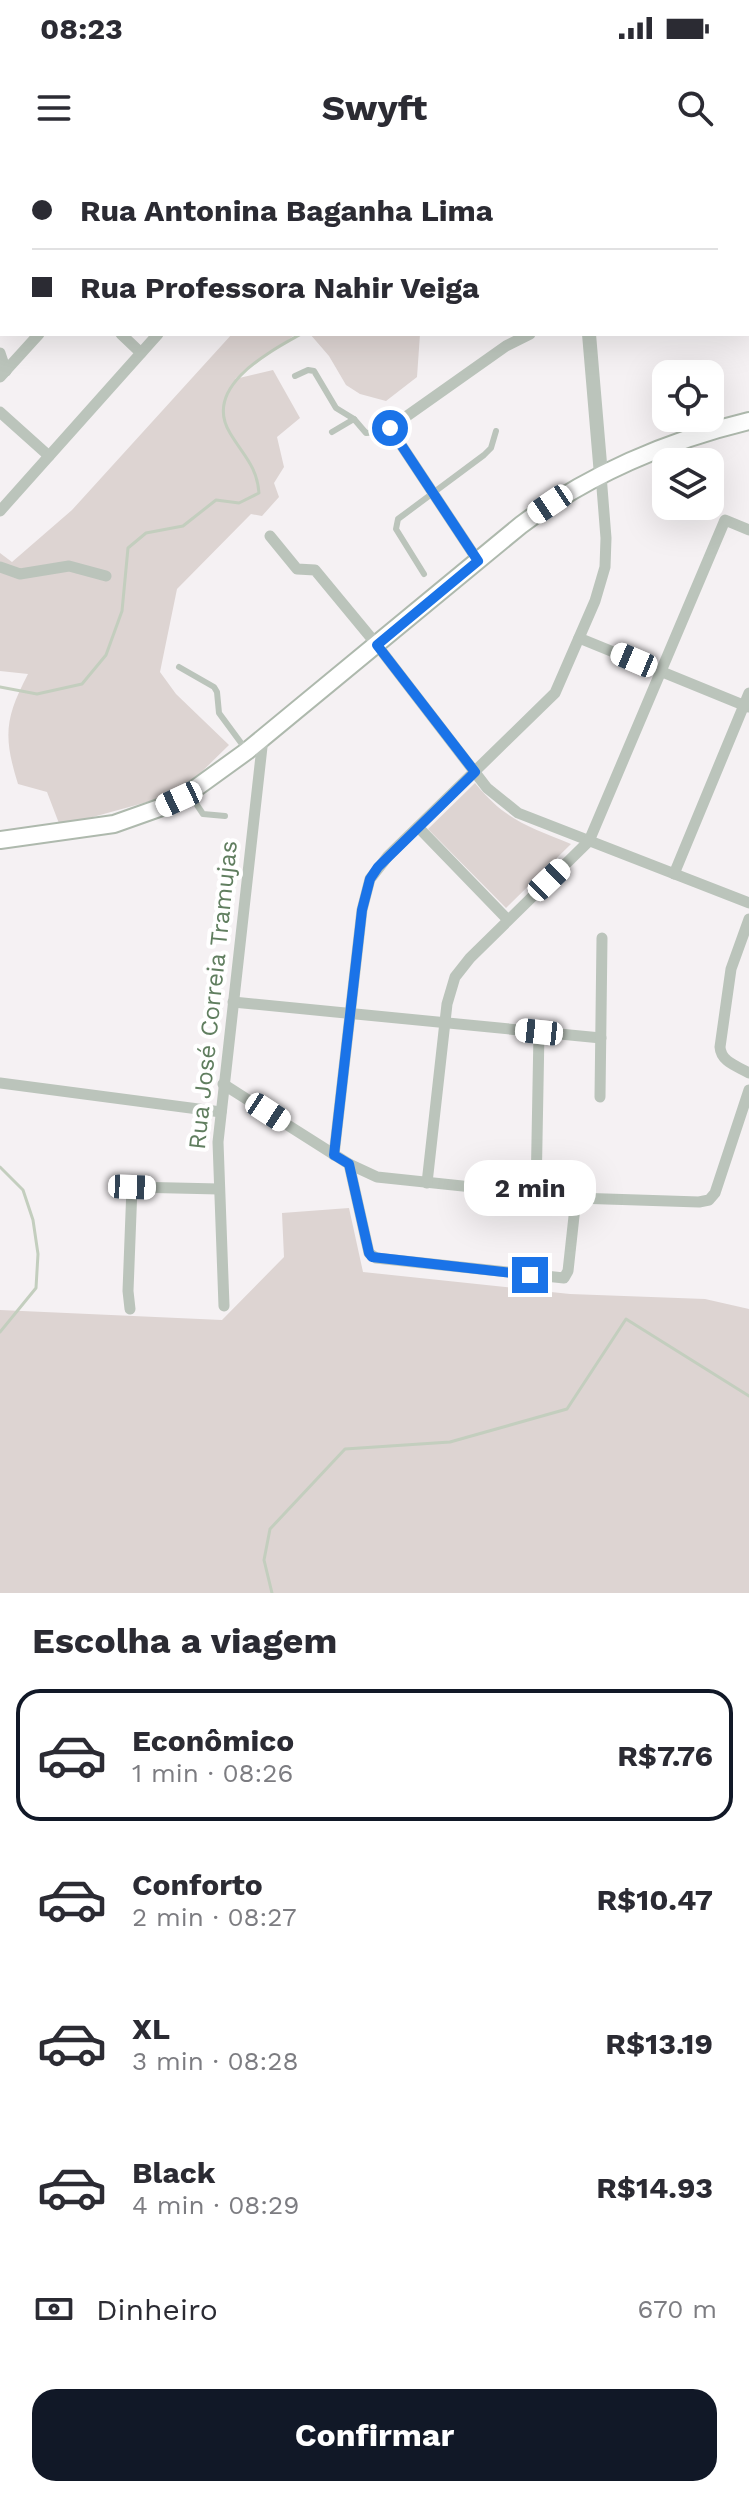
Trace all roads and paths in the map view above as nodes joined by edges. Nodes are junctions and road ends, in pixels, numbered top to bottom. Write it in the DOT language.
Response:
graph roads {
  1 [pos="37,336"];
  2 [pos="123,336"];
  3 [pos="156,336"];
  4 [pos="526,336"];
  5 [pos="589,336"];
  6 [pos="0,353"];
  7 [pos="141,353"];
  8 [pos="3,374"];
  9 [pos="295,376"];
  10 [pos="0,412"];
  11 [pos="354,419"];
  12 [pos="749,421"];
  13 [pos="390,428"];
  14 [pos="496,431"];
  15 [pos="332,432"];
  16 [pos="49,456"];
  17 [pos="601,475"];
  18 [pos="433,493"];
  19 [pos="0,511"];
  20 [pos="749,530"];
  21 [pos="270,536"];
  22 [pos="478,561"];
  23 [pos="0,567"];
  24 [pos="424,574"];
  25 [pos="106,576"];
  26 [pos="579,638"];
  27 [pos="377,645"];
  28 [pos="179,667"];
  29 [pos="661,671"];
  30 [pos="749,693"];
  31 [pos="746,707"];
  32 [pos="263,738"];
  33 [pos="247,751"];
  34 [pos="475,772"];
  35 [pos="189,793"];
  36 [pos="225,816"];
  37 [pos="418,827"];
  38 [pos="0,840"];
  39 [pos="589,841"];
  40 [pos="674,874"];
  41 [pos="749,903"];
  42 [pos="749,919"];
  43 [pos="508,920"];
  44 [pos="602,938"];
  45 [pos="233,1002"];
  46 [pos="350,1014"];
  47 [pos="444,1023"];
  48 [pos="539,1032"];
  49 [pos="601,1038"];
  50 [pos="749,1073"];
  51 [pos="0,1083"];
  52 [pos="223,1084"];
  53 [pos="749,1090"];
  54 [pos="600,1097"];
  55 [pos="221,1112"];
  56 [pos="334,1155"];
  57 [pos="349,1164"];
  58 [pos="427,1183"];
  59 [pos="219,1189"];
  60 [pos="536,1194"];
  61 [pos="576,1198"];
  62 [pos="224,1306"];
  63 [pos="130,1309"];
  1 -- 8 [label="street"];
  2 -- 7 [label="street"];
  3 -- 7 [label="street"];
  4 -- 13 [label="street"];
  5 -- 17 [label="street"];
  6 -- 8 [label="street"];
  7 -- 16 [label="street"];
  9 -- 11 [label="lane"];
  10 -- 16 [label="street"];
  11 -- 13 [label="lane"];
  11 -- 15 [label="lane"];
  12 -- 17 [label="main road"];
  13 -- 18 [label="street"];
  14 -- 18 [label="lane"];
  16 -- 19 [label="street"];
  17 -- 22 [label="main road"];
  17 -- 26 [label="street"];
  18 -- 22 [label="street"];
  18 -- 24 [label="lane"];
  20 -- 29 [label="street"];
  21 -- 27 [label="street"];
  22 -- 27 [label="main road"];
  23 -- 25 [label="street"];
  26 -- 29 [label="street"];
  26 -- 34 [label="street"];
  27 -- 32 [label="main road"];
  27 -- 34 [label="street"];
  28 -- 33 [label="lane"];
  29 -- 31 [label="street"];
  29 -- 39 [label="street"];
  30 -- 31 [label="street"];
  31 -- 40 [label="street"];
  32 -- 33 [label="main road"];
  32 -- 45 [label="street, Rua José Correia Tramujas"];
  33 -- 35 [label="main road"];
  34 -- 37 [label="street"];
  34 -- 39 [label="street"];
  35 -- 36 [label="lane"];
  35 -- 38 [label="main road"];
  37 -- 43 [label="street"];
  37 -- 46 [label="street"];
  39 -- 40 [label="street"];
  39 -- 43 [label="street"];
  40 -- 41 [label="street"];
  42 -- 50 [label="street"];
  43 -- 47 [label="street"];
  44 -- 49 [label="street"];
  45 -- 46 [label="street"];
  45 -- 52 [label="street, Rua José Correia Tramujas"];
  46 -- 47 [label="street"];
  46 -- 56 [label="street"];
  47 -- 48 [label="street"];
  47 -- 58 [label="street"];
  48 -- 49 [label="street"];
  48 -- 60 [label="street"];
  49 -- 54 [label="street"];
  51 -- 55 [label="street"];
  52 -- 55 [label="street, Rua José Correia Tramujas"];
  52 -- 56 [label="street"];
  53 -- 61 [label="street"];
  55 -- 59 [label="street, Rua José Correia Tramujas"];
  56 -- 57 [label="street"];
  57 -- 58 [label="street"];
  57 -- 61 [label="street"];
  58 -- 60 [label="street"];
  59 -- 62 [label="street, Rua José Correia Tramujas"];
  59 -- 63 [label="street"];
  60 -- 61 [label="street"];
}
